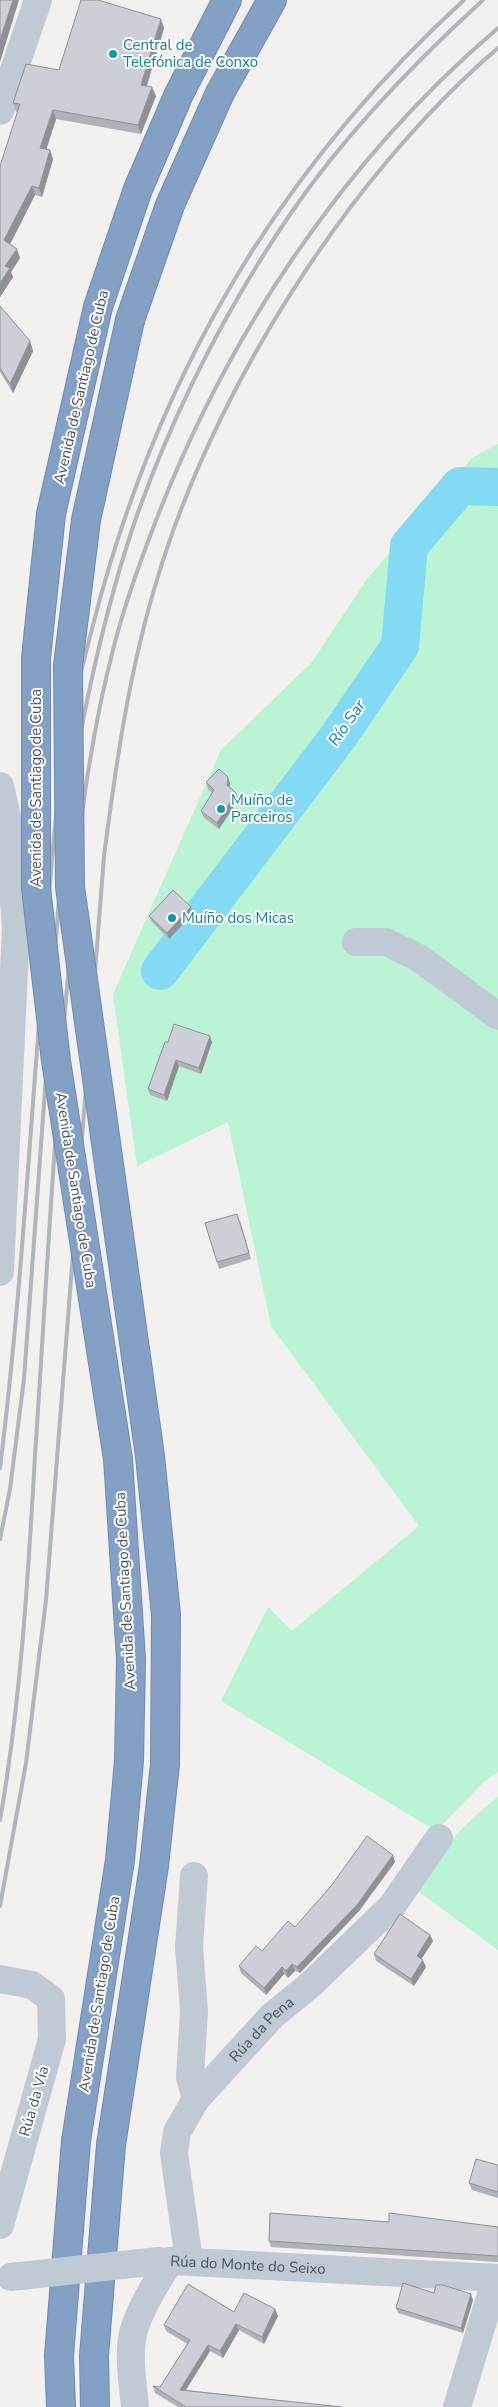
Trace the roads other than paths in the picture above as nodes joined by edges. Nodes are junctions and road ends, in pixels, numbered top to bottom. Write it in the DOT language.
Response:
graph roads {
  1 [pos="38,0"];
  2 [pos="227,0"];
  3 [pos="266,10"];
  4 [pos="0,111"];
  5 [pos="0,788"];
  6 [pos="356,942"];
  7 [pos="498,1016"];
  8 [pos="0,1272"];
  9 [pos="440,1838"];
  10 [pos="194,1876"];
  11 [pos="0,1979"];
  12 [pos="196,2099"];
  13 [pos="0,2225"];
  14 [pos="172,2261"];
  15 [pos="5,2277"];
  16 [pos="497,2278"];
  17 [pos="61,2407"];
  18 [pos="95,2407"];
  19 [pos="134,2407"];
  20 [pos="457,2407"];
  1 -- 4 [label="street"];
  2 -- 17 [label="highway, Avenida de Santiago de Cuba, bridge"];
  3 -- 18 [label="highway, bridge"];
  5 -- 8 [label="street"];
  6 -- 7 [label="street"];
  9 -- 12 [label="street, Rúa da Pena"];
  10 -- 12 [label="street"];
  11 -- 13 [label="street, Rúa da Vía"];
  12 -- 14 [label="street, Rúa da Pena"];
  14 -- 15 [label="street, Rúa do Monte do Seixo, bridge"];
  14 -- 16 [label="street, Rúa do Monte do Seixo"];
  14 -- 19 [label="street"];
  16 -- 20 [label="street"];
}
